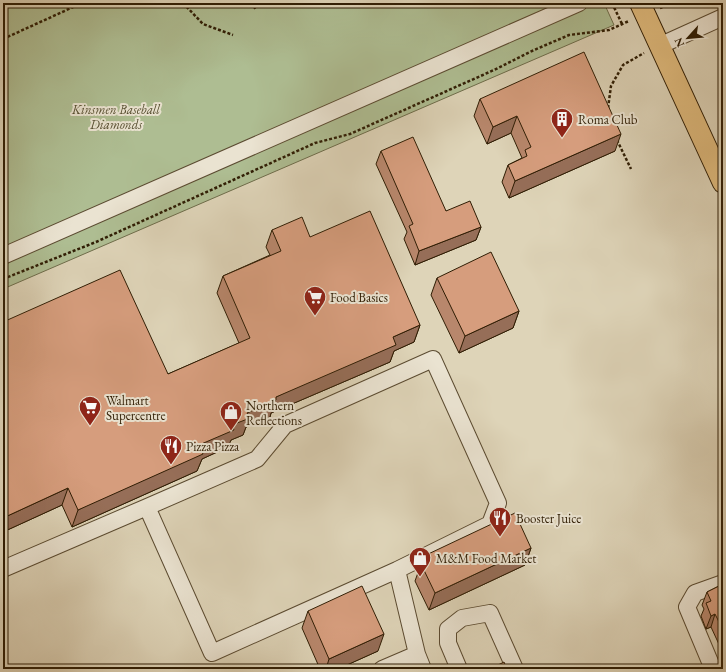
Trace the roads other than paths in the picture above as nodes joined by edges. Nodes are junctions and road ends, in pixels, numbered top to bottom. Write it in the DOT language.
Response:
graph roads {
  1 [pos="578,3"];
  2 [pos="640,3"];
  3 [pos="723,17"];
  4 [pos="659,46"];
  5 [pos="721,176"];
  6 [pos="3,256"];
  7 [pos="147,506"];
  8 [pos="3,569"];
  9 [pos="397,570"];
  10 [pos="723,582"];
  11 [pos="417,654"];
  12 [pos="382,669"];
  13 [pos="423,669"];
  14 [pos="459,669"];
  15 [pos="515,669"];
  16 [pos="713,669"];
  1 -- 6 [label="lane"];
  2 -- 4 [label="main road"];
  3 -- 4 [label="lane"];
  4 -- 5 [label="main road"];
  7 -- 8 [label="lane"];
  7 -- 9 [label="lane"];
  7 -- 9 [label="lane"];
  9 -- 11 [label="lane"];
  10 -- 16 [label="lane"];
  11 -- 12 [label="lane"];
  11 -- 13 [label="lane"];
  14 -- 15 [label="lane"];
}
